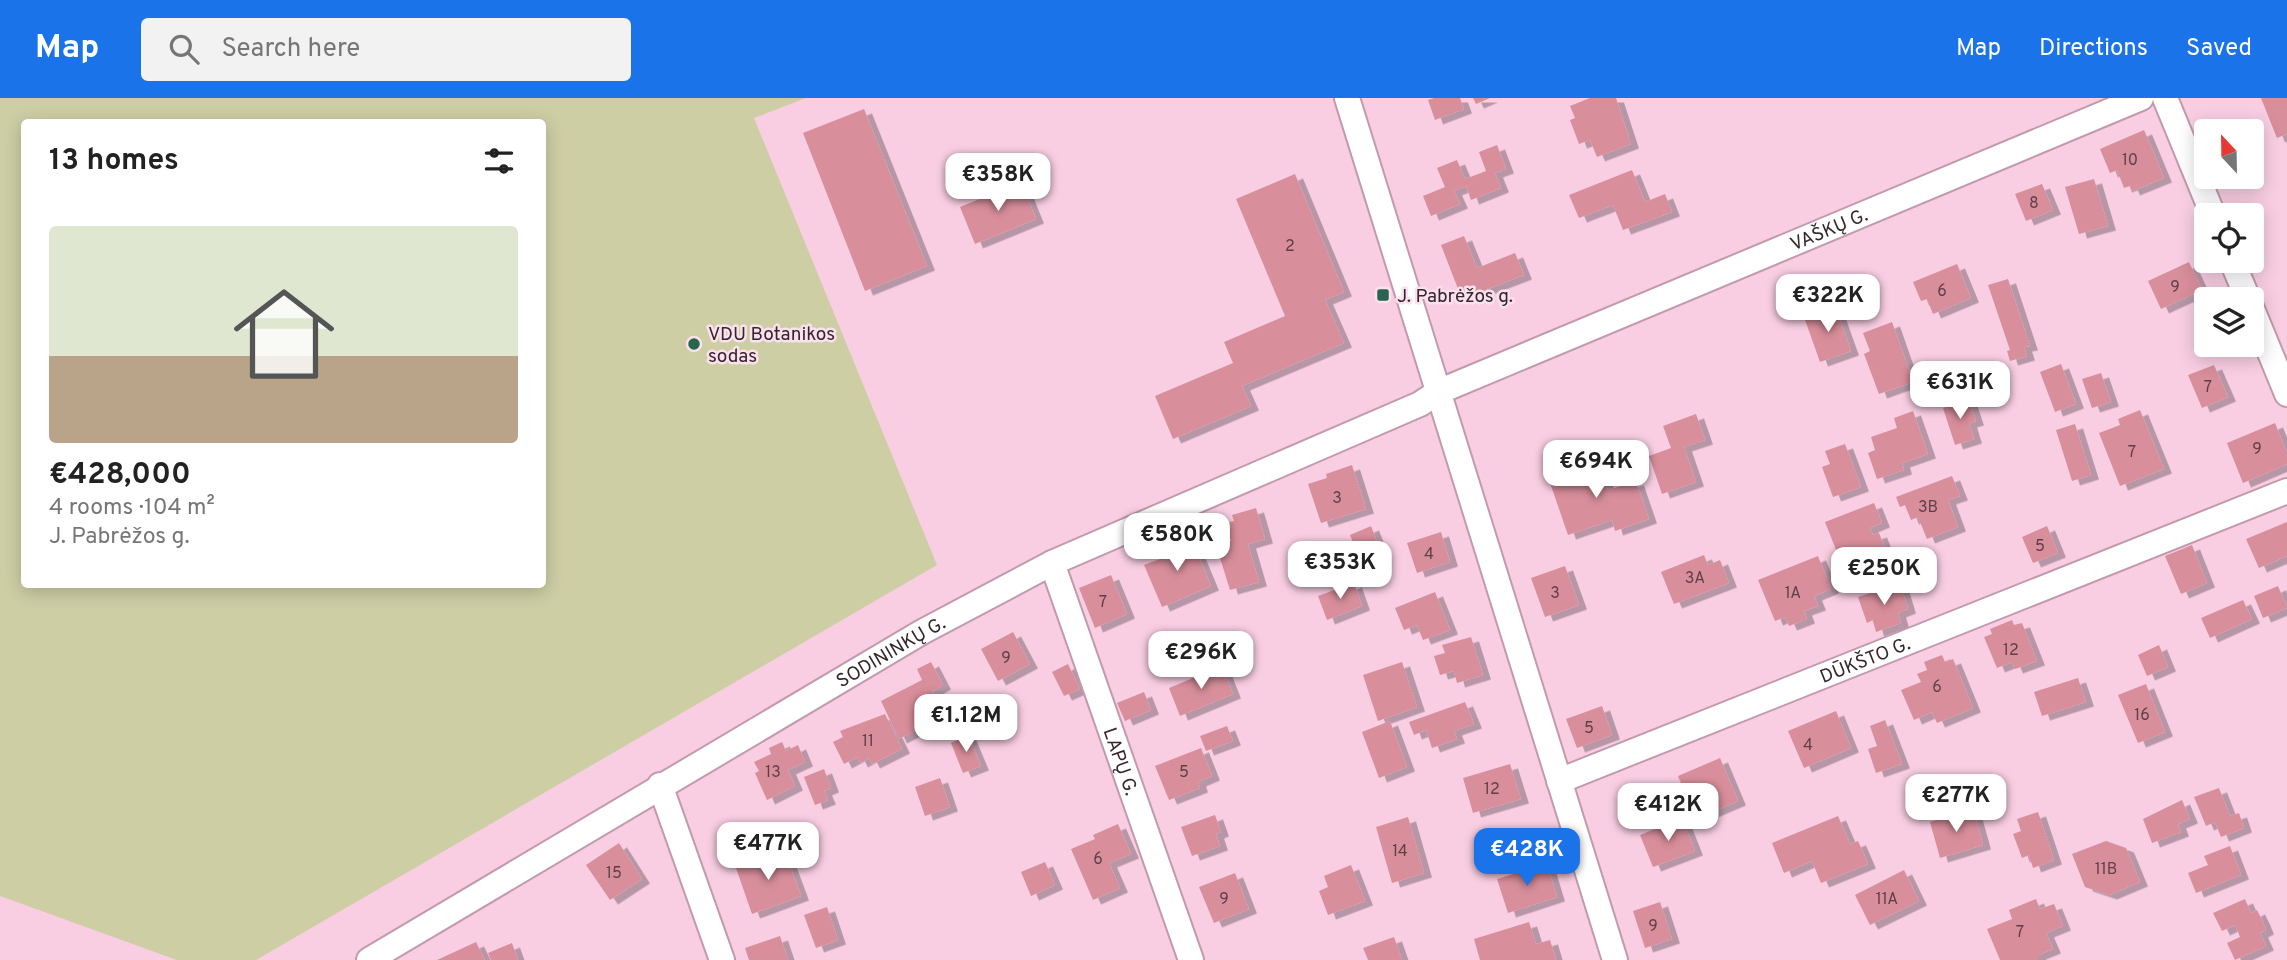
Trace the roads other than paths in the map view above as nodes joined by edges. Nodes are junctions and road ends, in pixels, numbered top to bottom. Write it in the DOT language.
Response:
graph roads {
  1 [pos="1347,98"];
  2 [pos="2141,98"];
  3 [pos="2165,98"];
  4 [pos="2208,203"];
  5 [pos="2264,335"];
  6 [pos="2284,378"];
  7 [pos="1438,393"];
  8 [pos="2287,491"];
  9 [pos="1052,563"];
  10 [pos="1559,781"];
  11 [pos="660,785"];
  12 [pos="369,960"];
  13 [pos="722,960"];
  14 [pos="1191,960"];
  15 [pos="1615,960"];
  1 -- 7 [label="street"];
  2 -- 7 [label="street, VAŠKŲ G."];
  3 -- 4 [label="street"];
  5 -- 6 [label="street"];
  7 -- 9 [label="street, SODININKŲ G."];
  7 -- 10 [label="street"];
  8 -- 10 [label="street, DŪKŠTO G."];
  9 -- 11 [label="street, SODININKŲ G."];
  9 -- 14 [label="street, LAPŲ G."];
  10 -- 15 [label="street"];
  11 -- 12 [label="street, SODININKŲ G."];
  11 -- 13 [label="street"];
}
